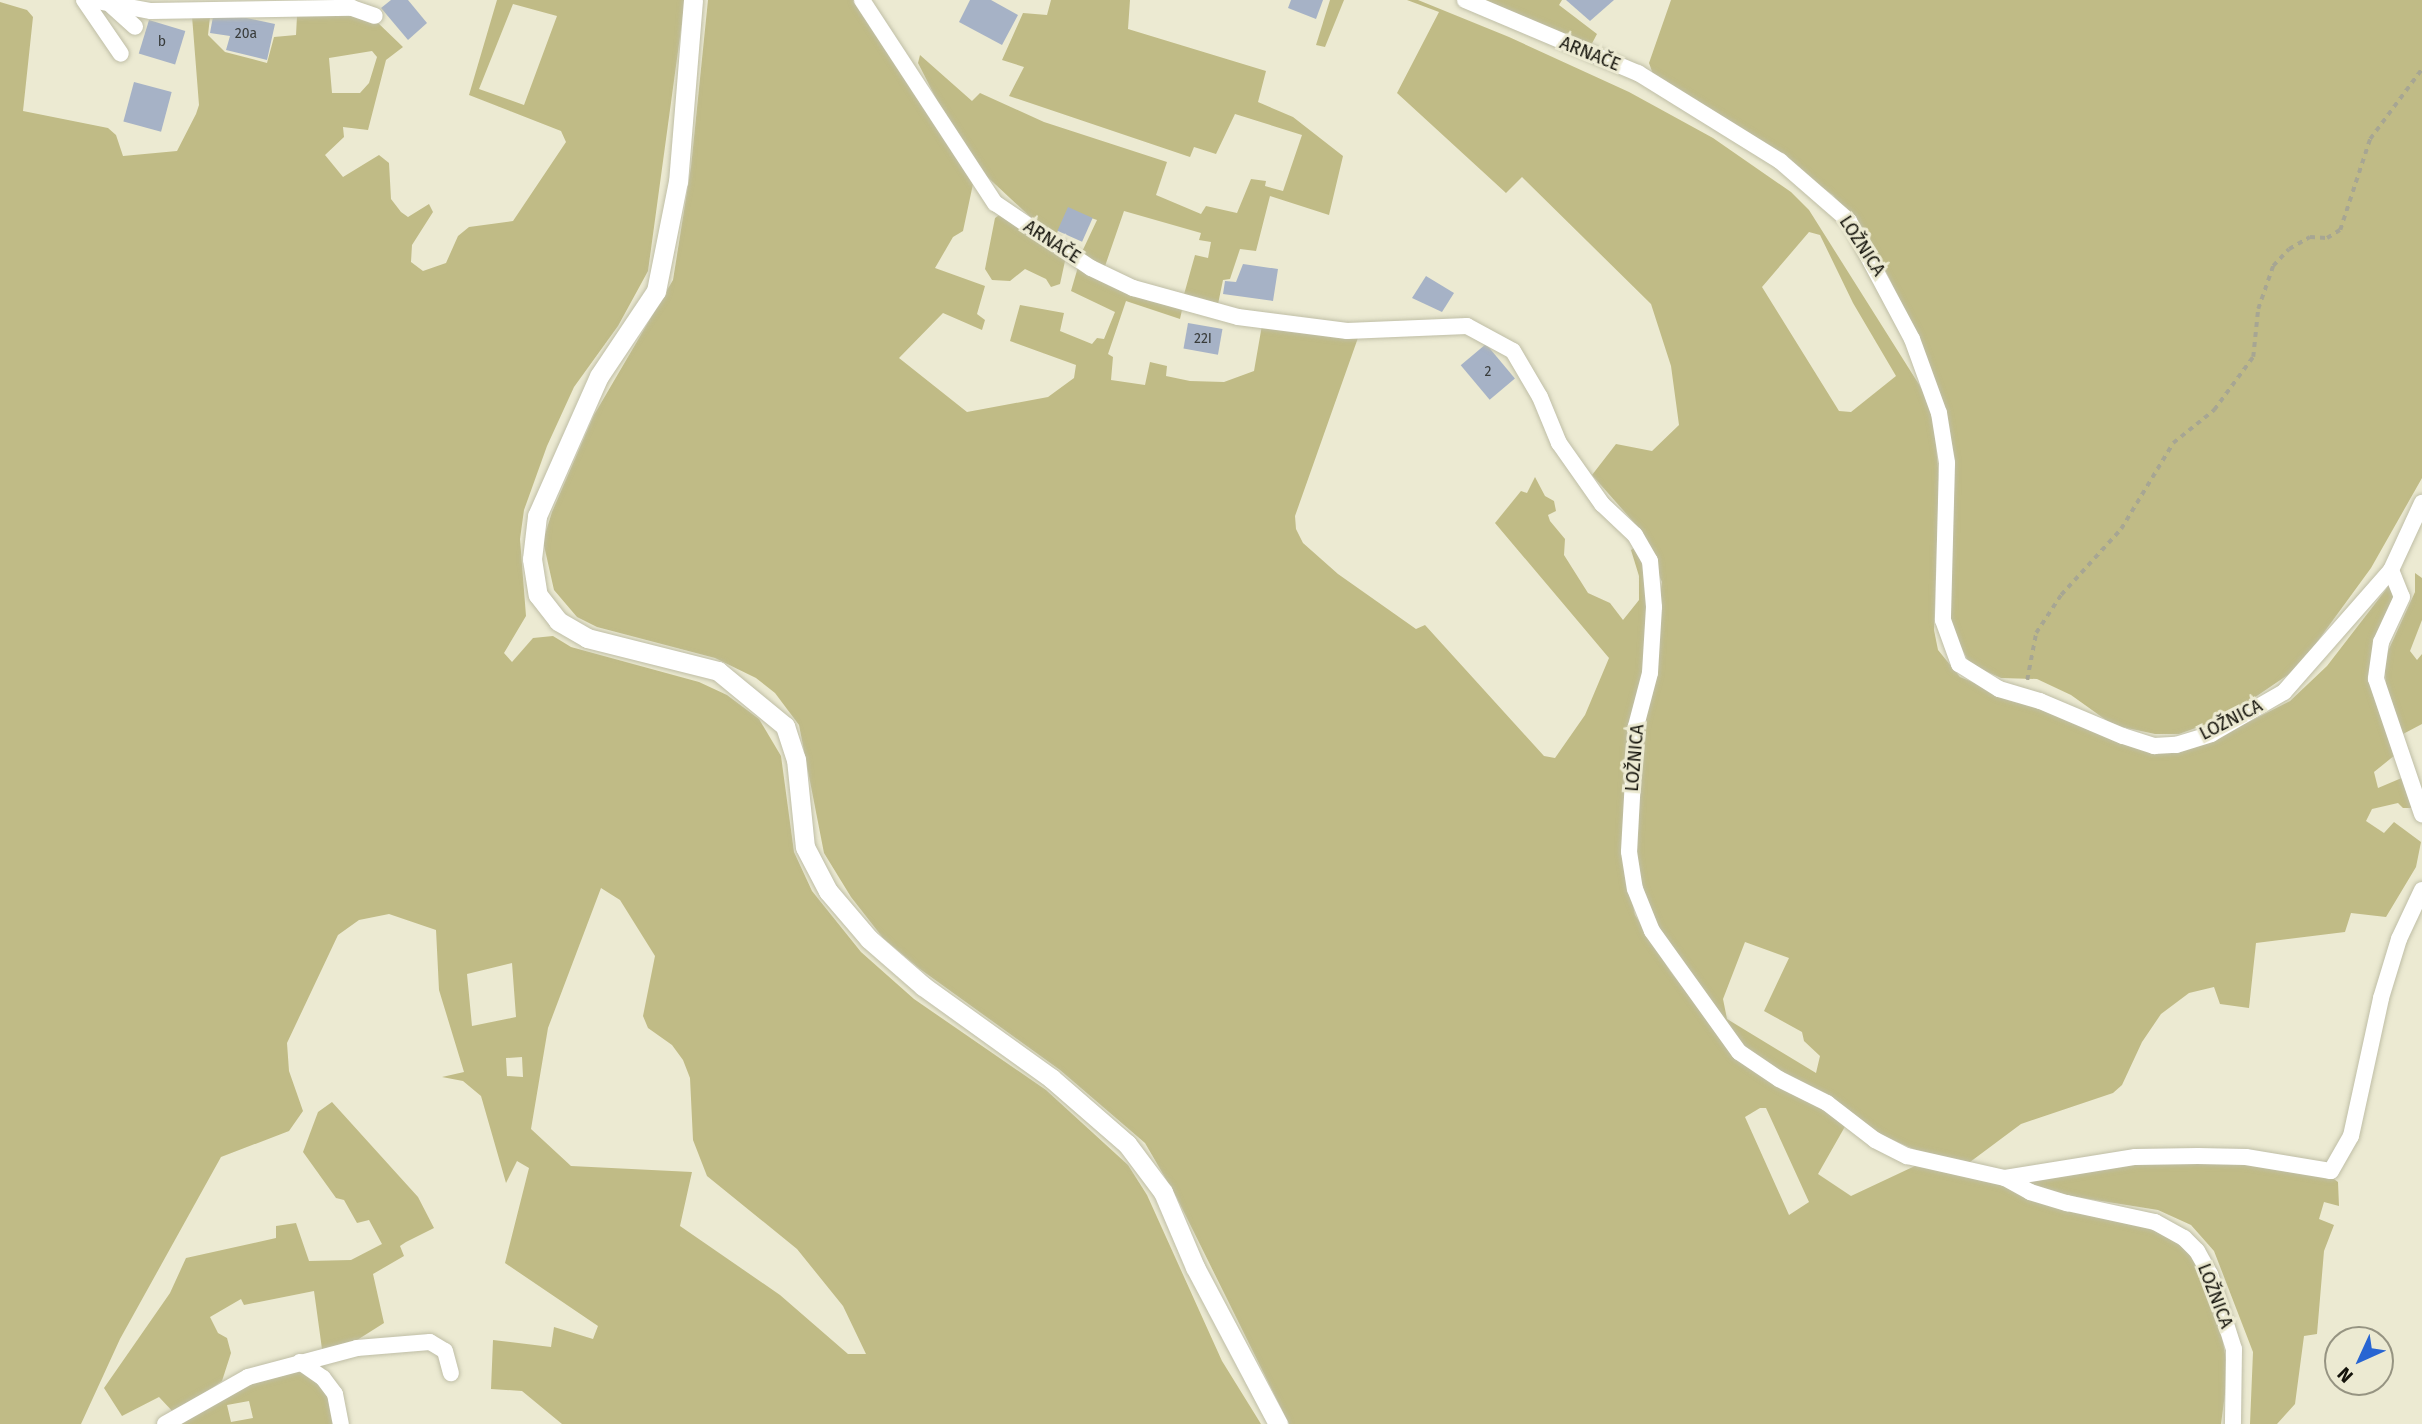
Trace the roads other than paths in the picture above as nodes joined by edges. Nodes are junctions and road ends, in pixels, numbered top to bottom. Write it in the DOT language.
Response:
graph roads {
  1 [pos="84,0"];
  2 [pos="91,0"];
  3 [pos="693,0"];
  4 [pos="862,0"];
  5 [pos="1465,0"];
  6 [pos="112,6"];
  7 [pos="375,16"];
  8 [pos="135,27"];
  9 [pos="121,54"];
  10 [pos="1638,73"];
  11 [pos="1348,331"];
  12 [pos="2422,503"];
  13 [pos="2419,521"];
  14 [pos="2391,570"];
  15 [pos="2422,814"];
  16 [pos="2422,891"];
  17 [pos="2005,1178"];
  18 [pos="300,1362"];
  19 [pos="451,1373"];
  20 [pos="165,1424"];
  21 [pos="341,1424"];
  22 [pos="1278,1424"];
  23 [pos="2233,1424"];
  1 -- 9 [label="street"];
  2 -- 6 [label="street"];
  3 -- 22 [label="street"];
  4 -- 11 [label="street, ARNAČE"];
  5 -- 10 [label="street, ARNAČE"];
  6 -- 7 [label="street"];
  6 -- 8 [label="street"];
  10 -- 14 [label="street, LOŽNICA"];
  11 -- 17 [label="street, LOŽNICA"];
  12 -- 13 [label="street, LOŽNICA"];
  13 -- 14 [label="street, LOŽNICA"];
  14 -- 15 [label="street"];
  16 -- 17 [label="street, LOŽNICA"];
  17 -- 23 [label="street, LOŽNICA"];
  18 -- 19 [label="street"];
  18 -- 20 [label="street"];
  18 -- 21 [label="street"];
}
